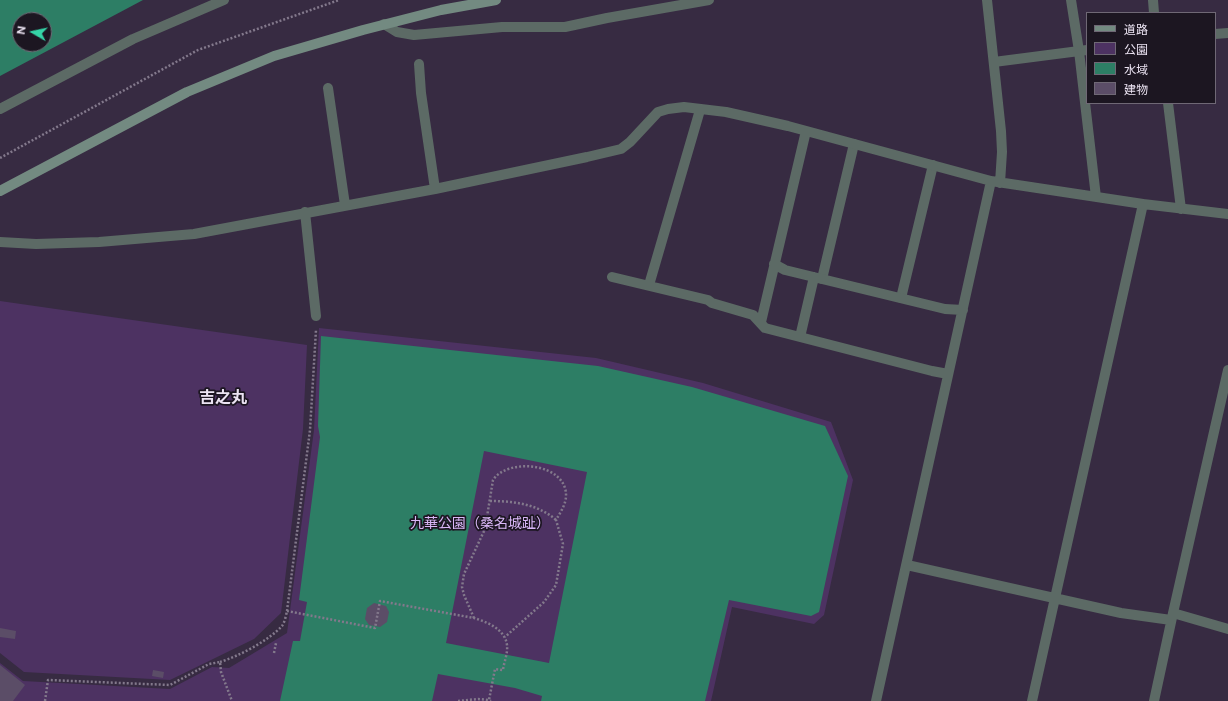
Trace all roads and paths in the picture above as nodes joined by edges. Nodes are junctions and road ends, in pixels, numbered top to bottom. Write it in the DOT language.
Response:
graph roads {
  1 [pos="224,0"];
  2 [pos="339,0"];
  3 [pos="496,0"];
  4 [pos="709,0"];
  5 [pos="987,0"];
  6 [pos="1071,0"];
  7 [pos="1152,0"];
  8 [pos="1154,12"];
  9 [pos="384,24"];
  10 [pos="1228,33"];
  11 [pos="1216,34"];
  12 [pos="1083,51"];
  13 [pos="994,62"];
  14 [pos="418,64"];
  15 [pos="1086,85"];
  16 [pos="328,88"];
  17 [pos="1088,104"];
  18 [pos="1168,104"];
  19 [pos="0,109"];
  20 [pos="700,110"];
  21 [pos="806,131"];
  22 [pos="854,144"];
  23 [pos="0,158"];
  24 [pos="933,165"];
  25 [pos="995,182"];
  26 [pos="435,189"];
  27 [pos="0,190"];
  28 [pos="1096,197"];
  29 [pos="1143,204"];
  30 [pos="345,205"];
  31 [pos="1181,209"];
  32 [pos="304,212"];
  33 [pos="1228,214"];
  34 [pos="0,242"];
  35 [pos="774,264"];
  36 [pos="612,277"];
  37 [pos="818,278"];
  38 [pos="649,285"];
  39 [pos="901,298"];
  40 [pos="963,310"];
  41 [pos="316,316"];
  42 [pos="761,322"];
  43 [pos="800,337"];
  44 [pos="1228,370"];
  45 [pos="948,374"];
  46 [pos="490,501"];
  47 [pos="556,520"];
  48 [pos="907,565"];
  49 [pos="1055,598"];
  50 [pos="287,611"];
  51 [pos="1172,617"];
  52 [pos="474,618"];
  53 [pos="1228,629"];
  54 [pos="505,637"];
  55 [pos="276,643"];
  56 [pos="274,653"];
  57 [pos="220,662"];
  58 [pos="45,701"];
  59 [pos="232,701"];
  60 [pos="458,701"];
  61 [pos="490,701"];
  62 [pos="876,701"];
  63 [pos="1032,701"];
  64 [pos="1154,701"];
  1 -- 19 [label="street"];
  2 -- 23 [label="path"];
  3 -- 9 [label="street"];
  4 -- 9 [label="street"];
  5 -- 13 [label="street"];
  6 -- 12 [label="street"];
  7 -- 8 [label="street"];
  9 -- 27 [label="street"];
  10 -- 11 [label="street"];
  12 -- 13 [label="street"];
  12 -- 15 [label="street"];
  13 -- 25 [label="street"];
  14 -- 26 [label="street"];
  16 -- 30 [label="street"];
  17 -- 28 [label="street"];
  18 -- 31 [label="street"];
  20 -- 21 [label="street"];
  20 -- 26 [label="street"];
  20 -- 38 [label="street"];
  21 -- 22 [label="street"];
  21 -- 35 [label="street"];
  22 -- 24 [label="street"];
  22 -- 37 [label="street"];
  24 -- 25 [label="street"];
  24 -- 39 [label="street"];
  25 -- 28 [label="street"];
  25 -- 40 [label="street"];
  26 -- 30 [label="street"];
  28 -- 29 [label="street"];
  29 -- 31 [label="street"];
  29 -- 49 [label="street"];
  30 -- 32 [label="street"];
  31 -- 33 [label="street"];
  32 -- 34 [label="street"];
  32 -- 41 [label="street"];
  35 -- 37 [label="street"];
  35 -- 42 [label="street"];
  36 -- 38 [label="street"];
  37 -- 39 [label="street"];
  37 -- 43 [label="street"];
  38 -- 42 [label="street"];
  39 -- 40 [label="street"];
  40 -- 45 [label="street"];
  41 -- 50 [label="path"];
  42 -- 43 [label="street"];
  43 -- 45 [label="street"];
  44 -- 51 [label="street"];
  45 -- 48 [label="street"];
  46 -- 47 [label="path"];
  46 -- 47 [label="path"];
  46 -- 52 [label="path"];
  47 -- 54 [label="path"];
  48 -- 49 [label="street"];
  48 -- 62 [label="street"];
  49 -- 51 [label="street"];
  49 -- 63 [label="street"];
  50 -- 52 [label="path"];
  50 -- 57 [label="path"];
  51 -- 53 [label="street"];
  51 -- 64 [label="street"];
  52 -- 54 [label="path"];
  54 -- 61 [label="path"];
  55 -- 56 [label="path"];
  57 -- 58 [label="path"];
  57 -- 59 [label="path"];
  60 -- 61 [label="path"];
}
